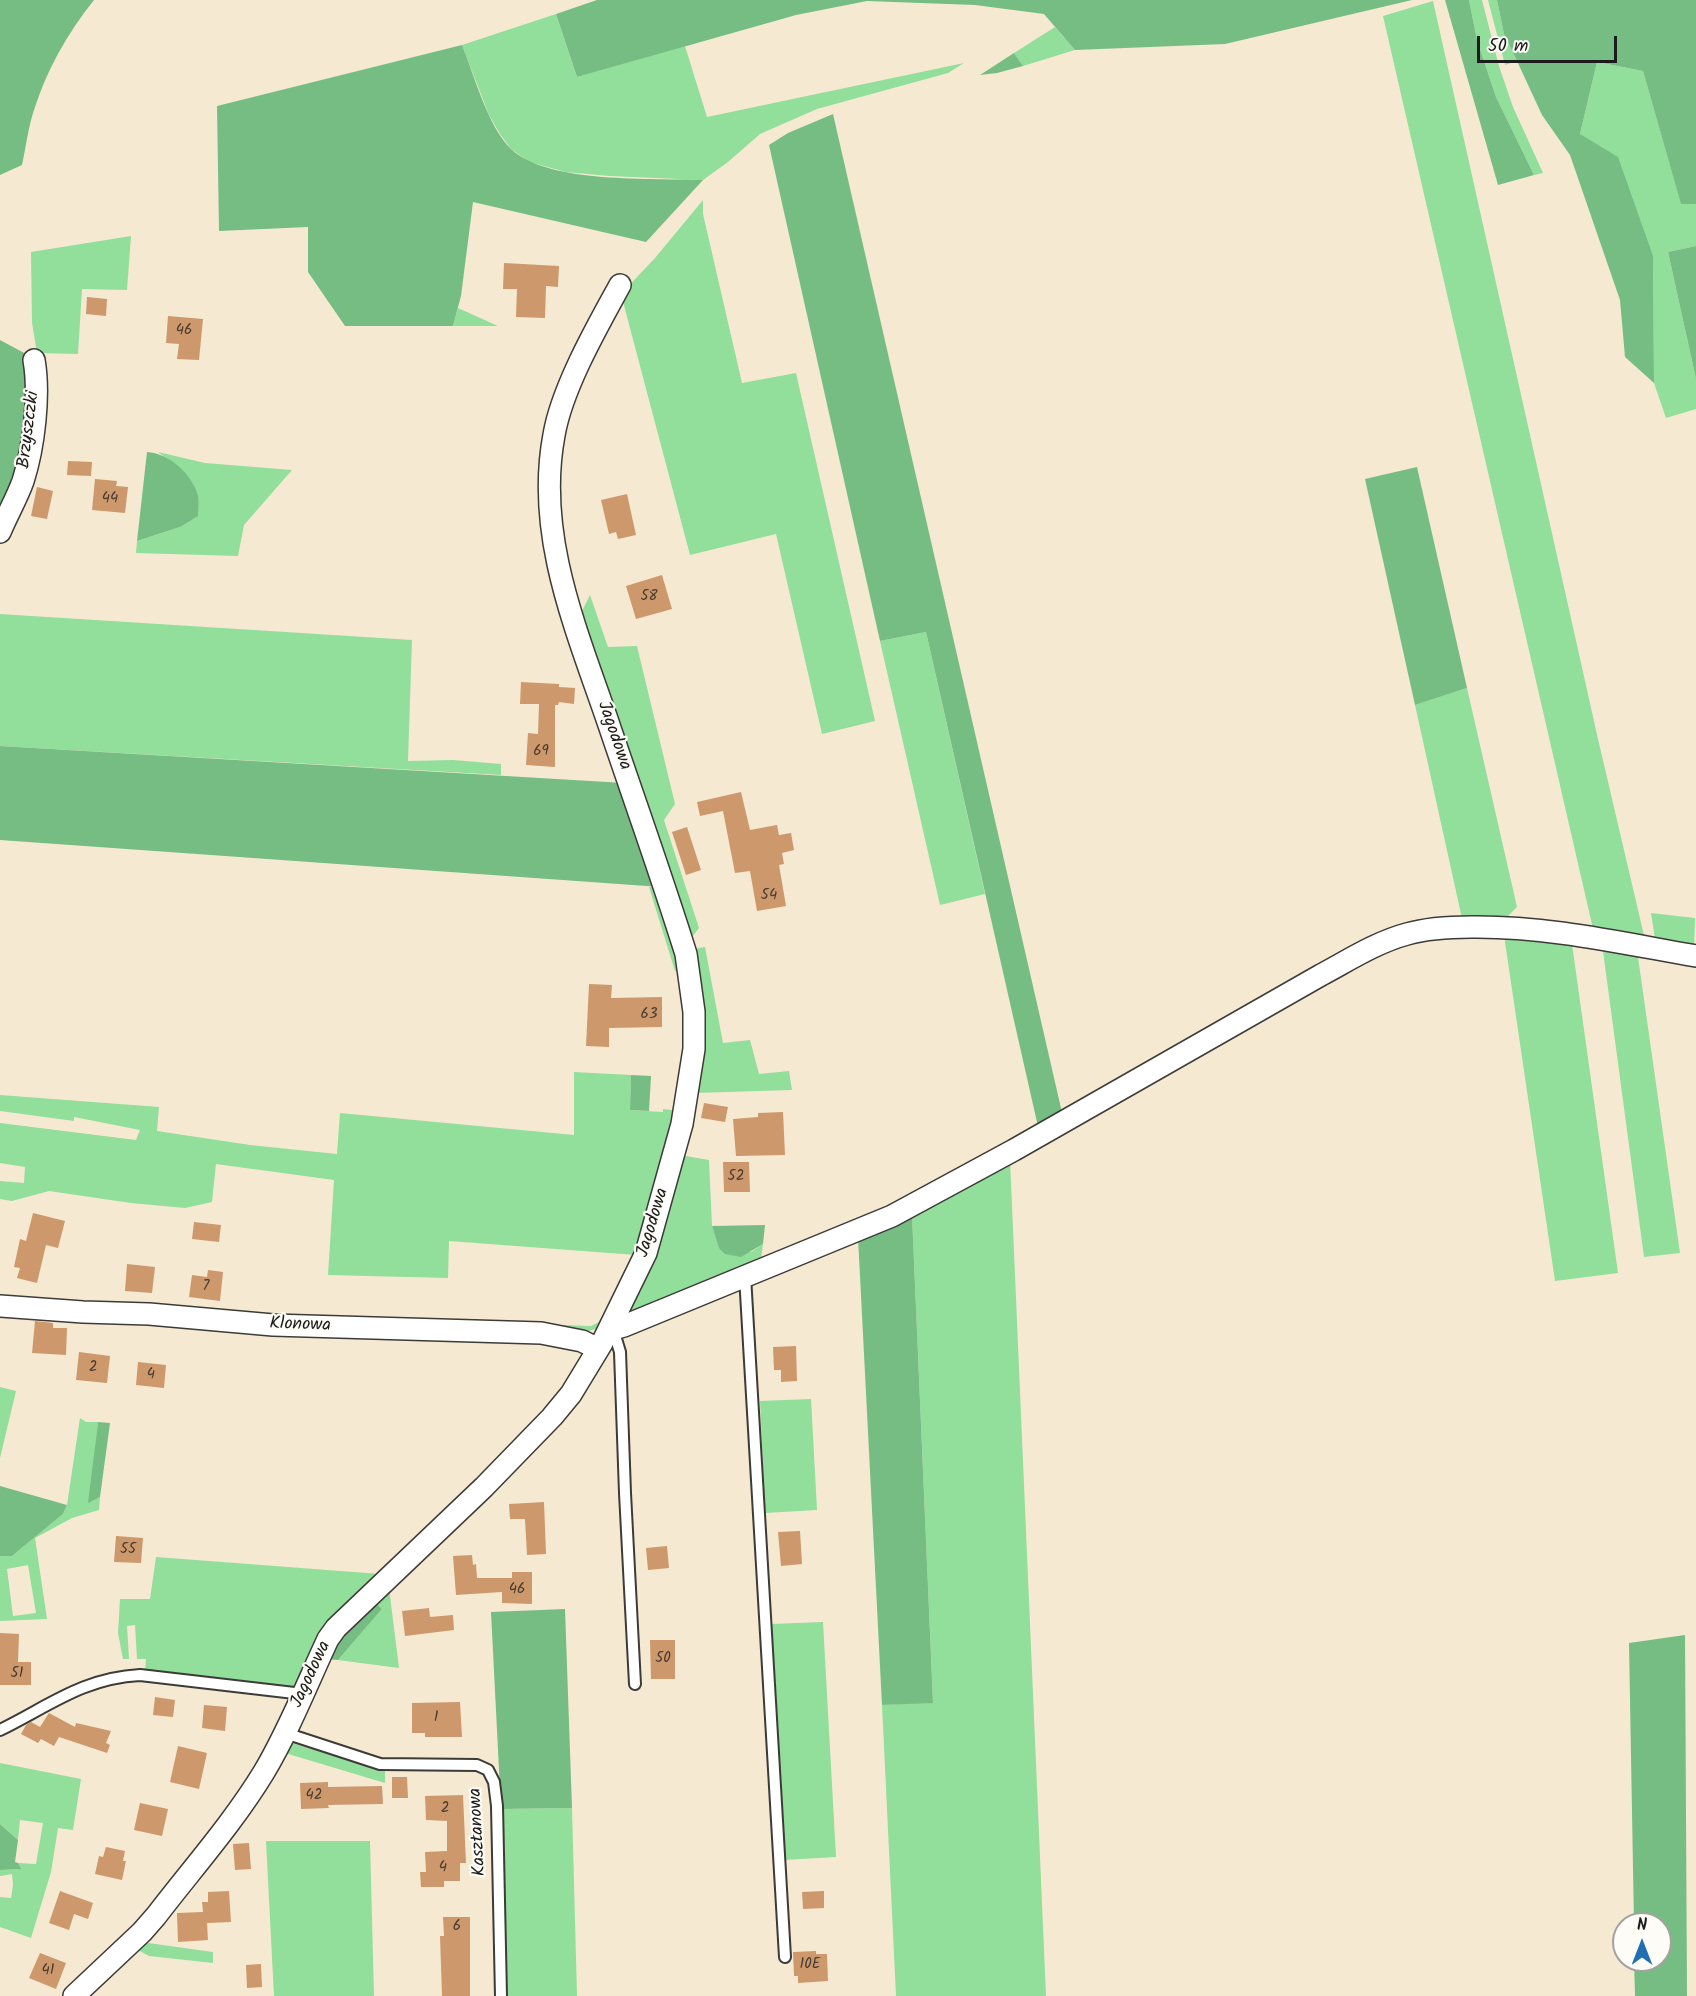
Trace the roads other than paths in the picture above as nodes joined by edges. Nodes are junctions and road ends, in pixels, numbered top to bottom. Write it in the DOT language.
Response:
graph roads {
  1 [pos="620,285"];
  2 [pos="33,360"];
  3 [pos="0,532"];
  4 [pos="1696,956"];
  5 [pos="746,1276"];
  6 [pos="0,1306"];
  7 [pos="611,1330"];
  8 [pos="598,1349"];
  9 [pos="635,1684"];
  10 [pos="303,1694"];
  11 [pos="0,1730"];
  12 [pos="285,1733"];
  13 [pos="785,1957"];
  14 [pos="74,1996"];
  15 [pos="501,1996"];
  1 -- 7 [label="street, Jagodowa"];
  2 -- 3 [label="street, Brzyszczki"];
  4 -- 5 [label="street"];
  5 -- 7 [label="street"];
  5 -- 13 [label="lane"];
  6 -- 8 [label="street, Klonowa"];
  7 -- 8 [label="street, Jagodowa"];
  7 -- 9 [label="lane"];
  8 -- 10 [label="street, Jagodowa"];
  10 -- 11 [label="lane"];
  10 -- 12 [label="street, Jagodowa"];
  12 -- 14 [label="street, Jagodowa"];
  12 -- 15 [label="lane, Kasztanowa"];
}
